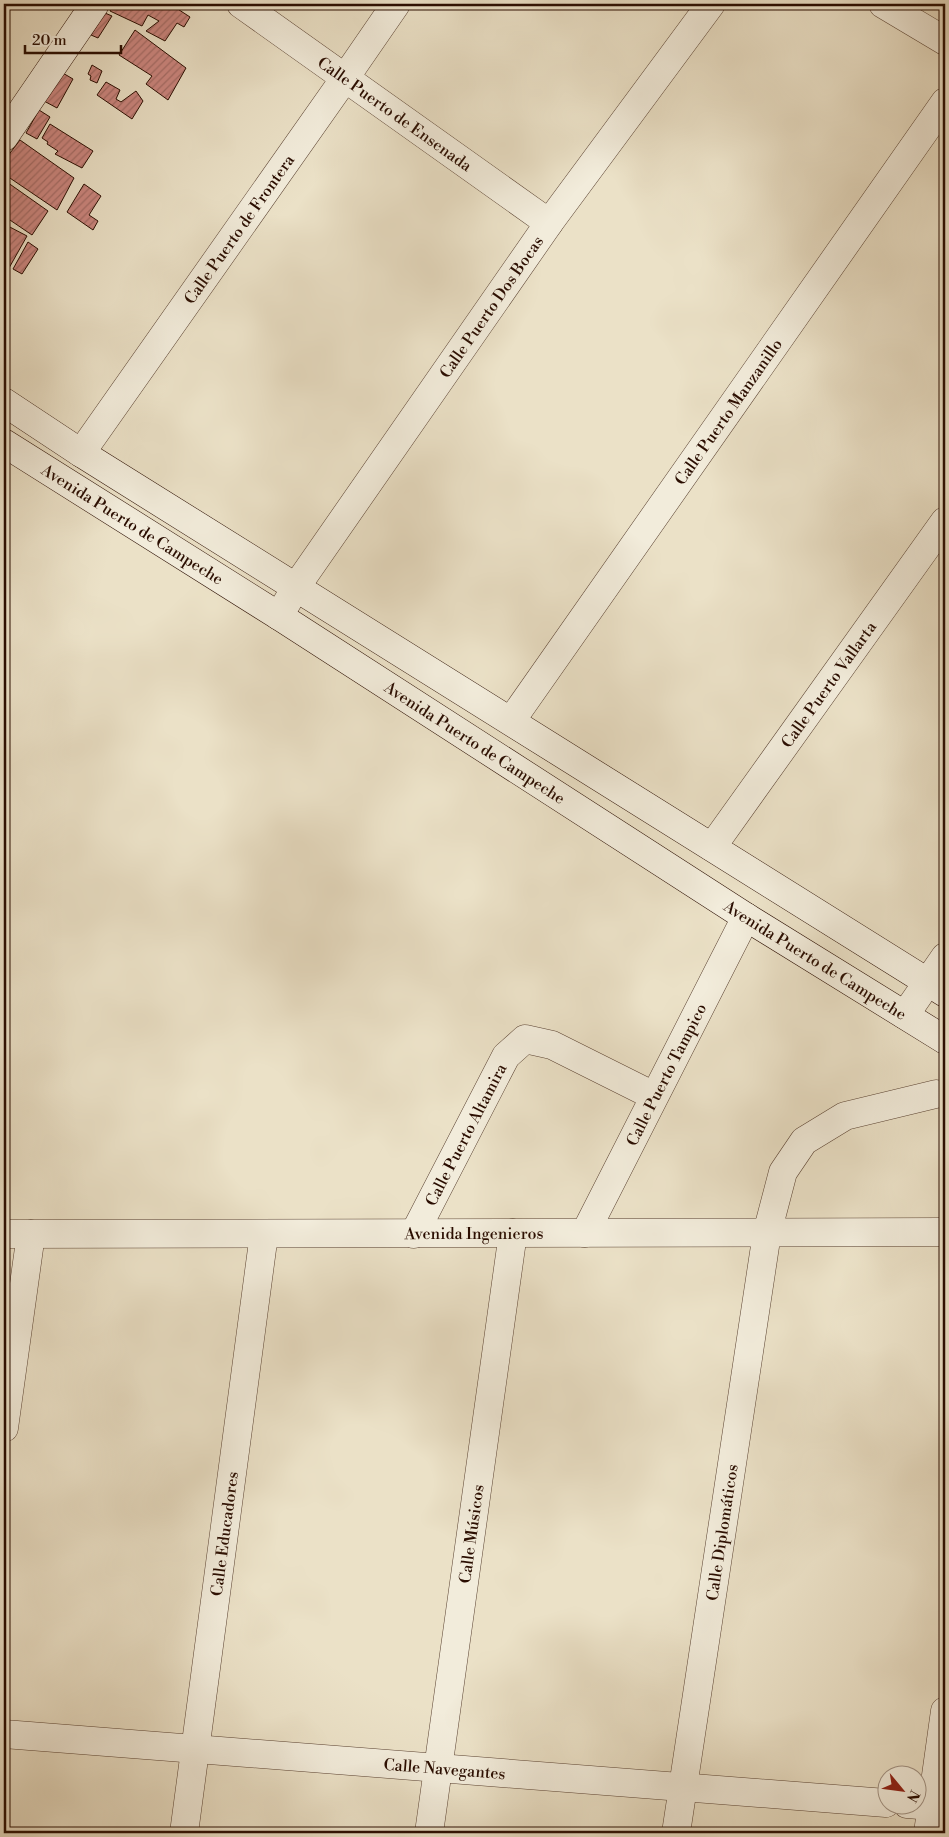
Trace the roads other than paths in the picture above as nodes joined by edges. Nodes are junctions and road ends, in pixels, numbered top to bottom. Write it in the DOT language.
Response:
graph roads {
  1 [pos="95,4"];
  2 [pos="241,4"];
  3 [pos="396,4"];
  4 [pos="710,4"];
  5 [pos="883,4"];
  6 [pos="945,41"];
  7 [pos="345,78"];
  8 [pos="945,102"];
  9 [pos="4,138"];
  10 [pos="549,223"];
  11 [pos="4,402"];
  12 [pos="4,443"];
  13 [pos="81,453"];
  14 [pos="945,521"];
  15 [pos="296,587"];
  16 [pos="279,616"];
  17 [pos="511,721"];
  18 [pos="712,847"];
  19 [pos="746,917"];
  20 [pos="945,957"];
  21 [pos="937,987"];
  22 [pos="905,1015"];
  23 [pos="945,1040"];
  24 [pos="936,1094"];
  25 [pos="654,1096"];
  26 [pos="945,1232"];
  27 [pos="513,1233"];
  28 [pos="585,1233"];
  29 [pos="767,1233"];
  30 [pos="4,1234"];
  31 [pos="31,1234"];
  32 [pos="264,1234"];
  33 [pos="414,1234"];
  34 [pos="4,1428"];
  35 [pos="945,1711"];
  36 [pos="4,1734"];
  37 [pos="195,1750"];
  38 [pos="437,1768"];
  39 [pos="683,1787"];
  40 [pos="876,1802"];
  41 [pos="928,1806"];
  42 [pos="184,1833"];
  43 [pos="428,1833"];
  44 [pos="676,1833"];
  45 [pos="928,1833"];
  1 -- 9 [label="street"];
  2 -- 7 [label="street, Calle Puerto de Ensenada"];
  3 -- 7 [label="street, Calle Puerto de Frontera"];
  4 -- 10 [label="street, Calle Puerto Dos Bocas"];
  5 -- 6 [label="street"];
  7 -- 10 [label="street, Calle Puerto de Ensenada"];
  7 -- 13 [label="street, Calle Puerto de Frontera"];
  8 -- 17 [label="street, Calle Puerto Manzanillo"];
  10 -- 15 [label="street, Calle Puerto Dos Bocas"];
  11 -- 13 [label="street, Avenida Puerto de Campeche"];
  12 -- 16 [label="street, Avenida Puerto de Campeche"];
  13 -- 15 [label="street, Avenida Puerto de Campeche"];
  14 -- 18 [label="street, Calle Puerto Vallarta"];
  15 -- 16 [label="street, Calle Puerto Dos Bocas"];
  15 -- 17 [label="street, Avenida Puerto de Campeche"];
  16 -- 19 [label="street, Avenida Puerto de Campeche"];
  17 -- 18 [label="street, Avenida Puerto de Campeche"];
  18 -- 21 [label="street, Avenida Puerto de Campeche"];
  19 -- 22 [label="street, Avenida Puerto de Campeche"];
  19 -- 25 [label="street, Calle Puerto Tampico"];
  20 -- 21 [label="street"];
  21 -- 22 [label="street"];
  22 -- 23 [label="street, Avenida Puerto de Campeche"];
  24 -- 29 [label="street, Calle Diplomáticos"];
  25 -- 28 [label="street, Calle Puerto Tampico"];
  25 -- 33 [label="street, Calle Puerto Altamira"];
  26 -- 29 [label="street, Avenida Ingenieros"];
  27 -- 28 [label="street, Avenida Ingenieros"];
  27 -- 33 [label="street, Avenida Ingenieros"];
  27 -- 38 [label="street, Calle Músicos"];
  28 -- 29 [label="street, Avenida Ingenieros"];
  29 -- 39 [label="street, Calle Diplomáticos"];
  30 -- 31 [label="street, Avenida Ingenieros"];
  31 -- 32 [label="street, Avenida Ingenieros"];
  31 -- 34 [label="street"];
  32 -- 33 [label="street, Avenida Ingenieros"];
  32 -- 37 [label="street, Calle Educadores"];
  35 -- 41 [label="street"];
  36 -- 37 [label="street, Calle Navegantes"];
  37 -- 38 [label="street, Calle Navegantes"];
  37 -- 42 [label="street, Calle Educadores"];
  38 -- 39 [label="street, Calle Navegantes"];
  38 -- 43 [label="street, Calle Músicos"];
  39 -- 40 [label="street, Calle Navegantes"];
  39 -- 44 [label="street, Calle Diplomáticos"];
  41 -- 45 [label="street"];
}
